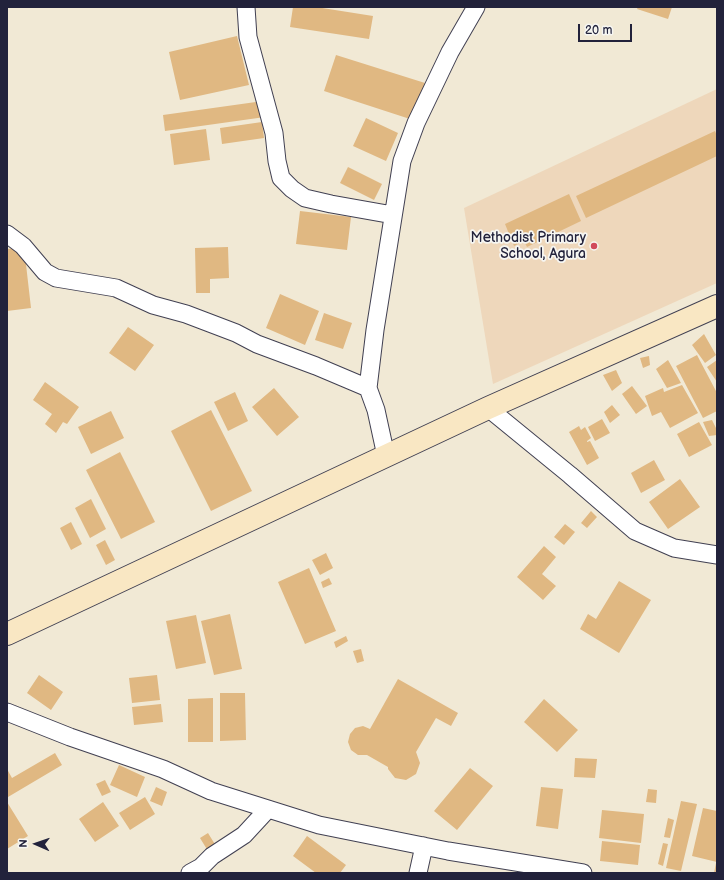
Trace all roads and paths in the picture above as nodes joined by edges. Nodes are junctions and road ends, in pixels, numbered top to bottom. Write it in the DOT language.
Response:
graph roads {
  1 [pos="246,7"];
  2 [pos="476,7"];
  3 [pos="393,215"];
  4 [pos="7,234"];
  5 [pos="717,306"];
  6 [pos="368,388"];
  7 [pos="488,408"];
  8 [pos="386,456"];
  9 [pos="717,555"];
  10 [pos="7,634"];
  11 [pos="7,712"];
  12 [pos="268,809"];
  13 [pos="424,846"];
  14 [pos="190,873"];
  15 [pos="418,873"];
  16 [pos="583,873"];
  1 -- 3 [label="street"];
  2 -- 3 [label="street"];
  3 -- 6 [label="street"];
  4 -- 6 [label="street"];
  5 -- 7 [label="street"];
  6 -- 8 [label="street"];
  7 -- 8 [label="street"];
  7 -- 9 [label="street"];
  8 -- 10 [label="street"];
  11 -- 12 [label="street"];
  12 -- 13 [label="street"];
  12 -- 14 [label="street"];
  13 -- 15 [label="street"];
  13 -- 16 [label="street"];
}
